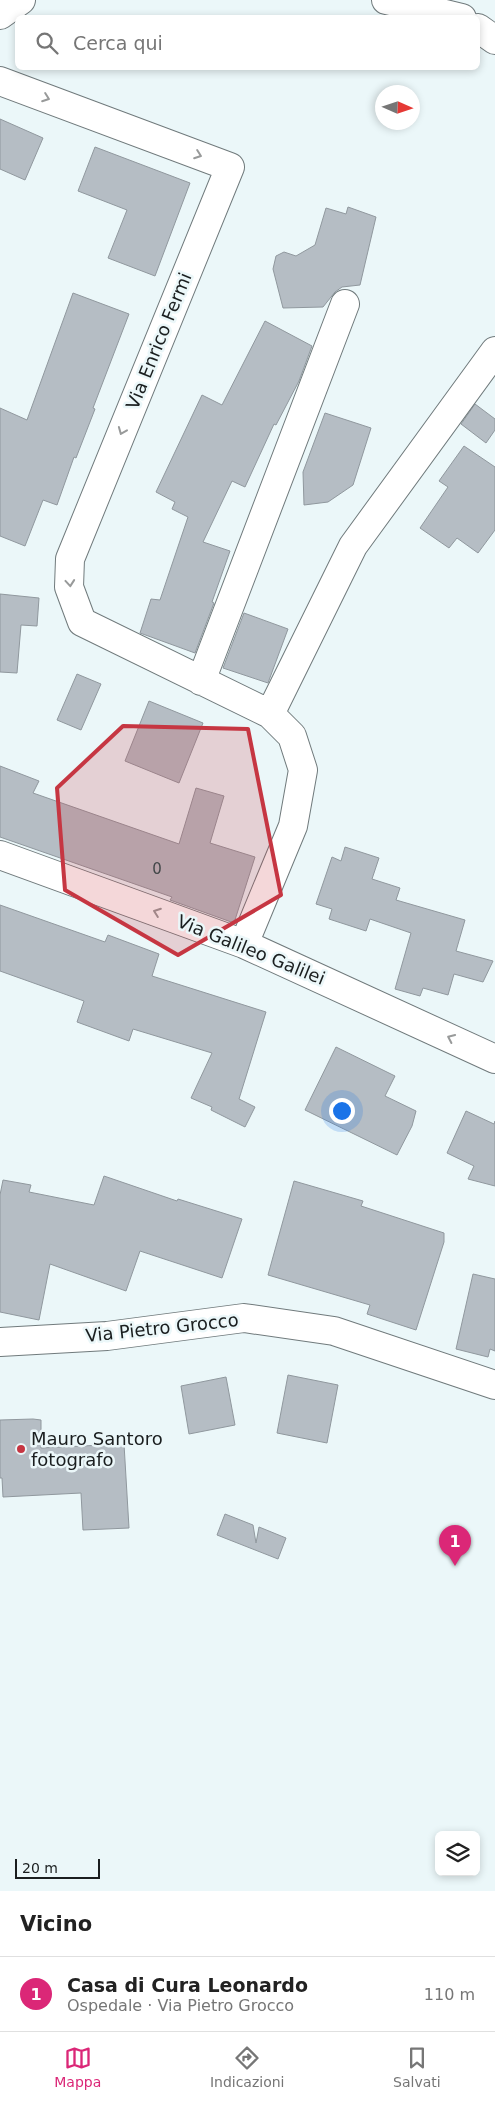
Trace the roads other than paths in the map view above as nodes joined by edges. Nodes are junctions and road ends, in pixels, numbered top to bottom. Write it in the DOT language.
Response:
graph roads {
  1 [pos="21,0"];
  2 [pos="386,0"];
  3 [pos="0,15"];
  4 [pos="449,15"];
  5 [pos="480,29"];
  6 [pos="495,40"];
  7 [pos="0,81"];
  8 [pos="345,304"];
  9 [pos="495,351"];
  10 [pos="201,681"];
  11 [pos="270,714"];
  12 [pos="0,855"];
  13 [pos="244,944"];
  14 [pos="495,1059"];
  15 [pos="0,1342"];
  16 [pos="495,1385"];
  1 -- 3 [label="street"];
  2 -- 4 [label="street"];
  5 -- 6 [label="street"];
  7 -- 10 [label="street, Via Enrico Fermi, one-way"];
  8 -- 10 [label="street"];
  9 -- 11 [label="street"];
  10 -- 11 [label="street, Via Enrico Fermi"];
  11 -- 13 [label="street, Via Enrico Fermi"];
  13 -- 12 [label="street, Via Galileo Galilei, one-way"];
  14 -- 13 [label="street, Via Galileo Galilei, one-way"];
  15 -- 16 [label="street, Via Pietro Grocco"];
}
